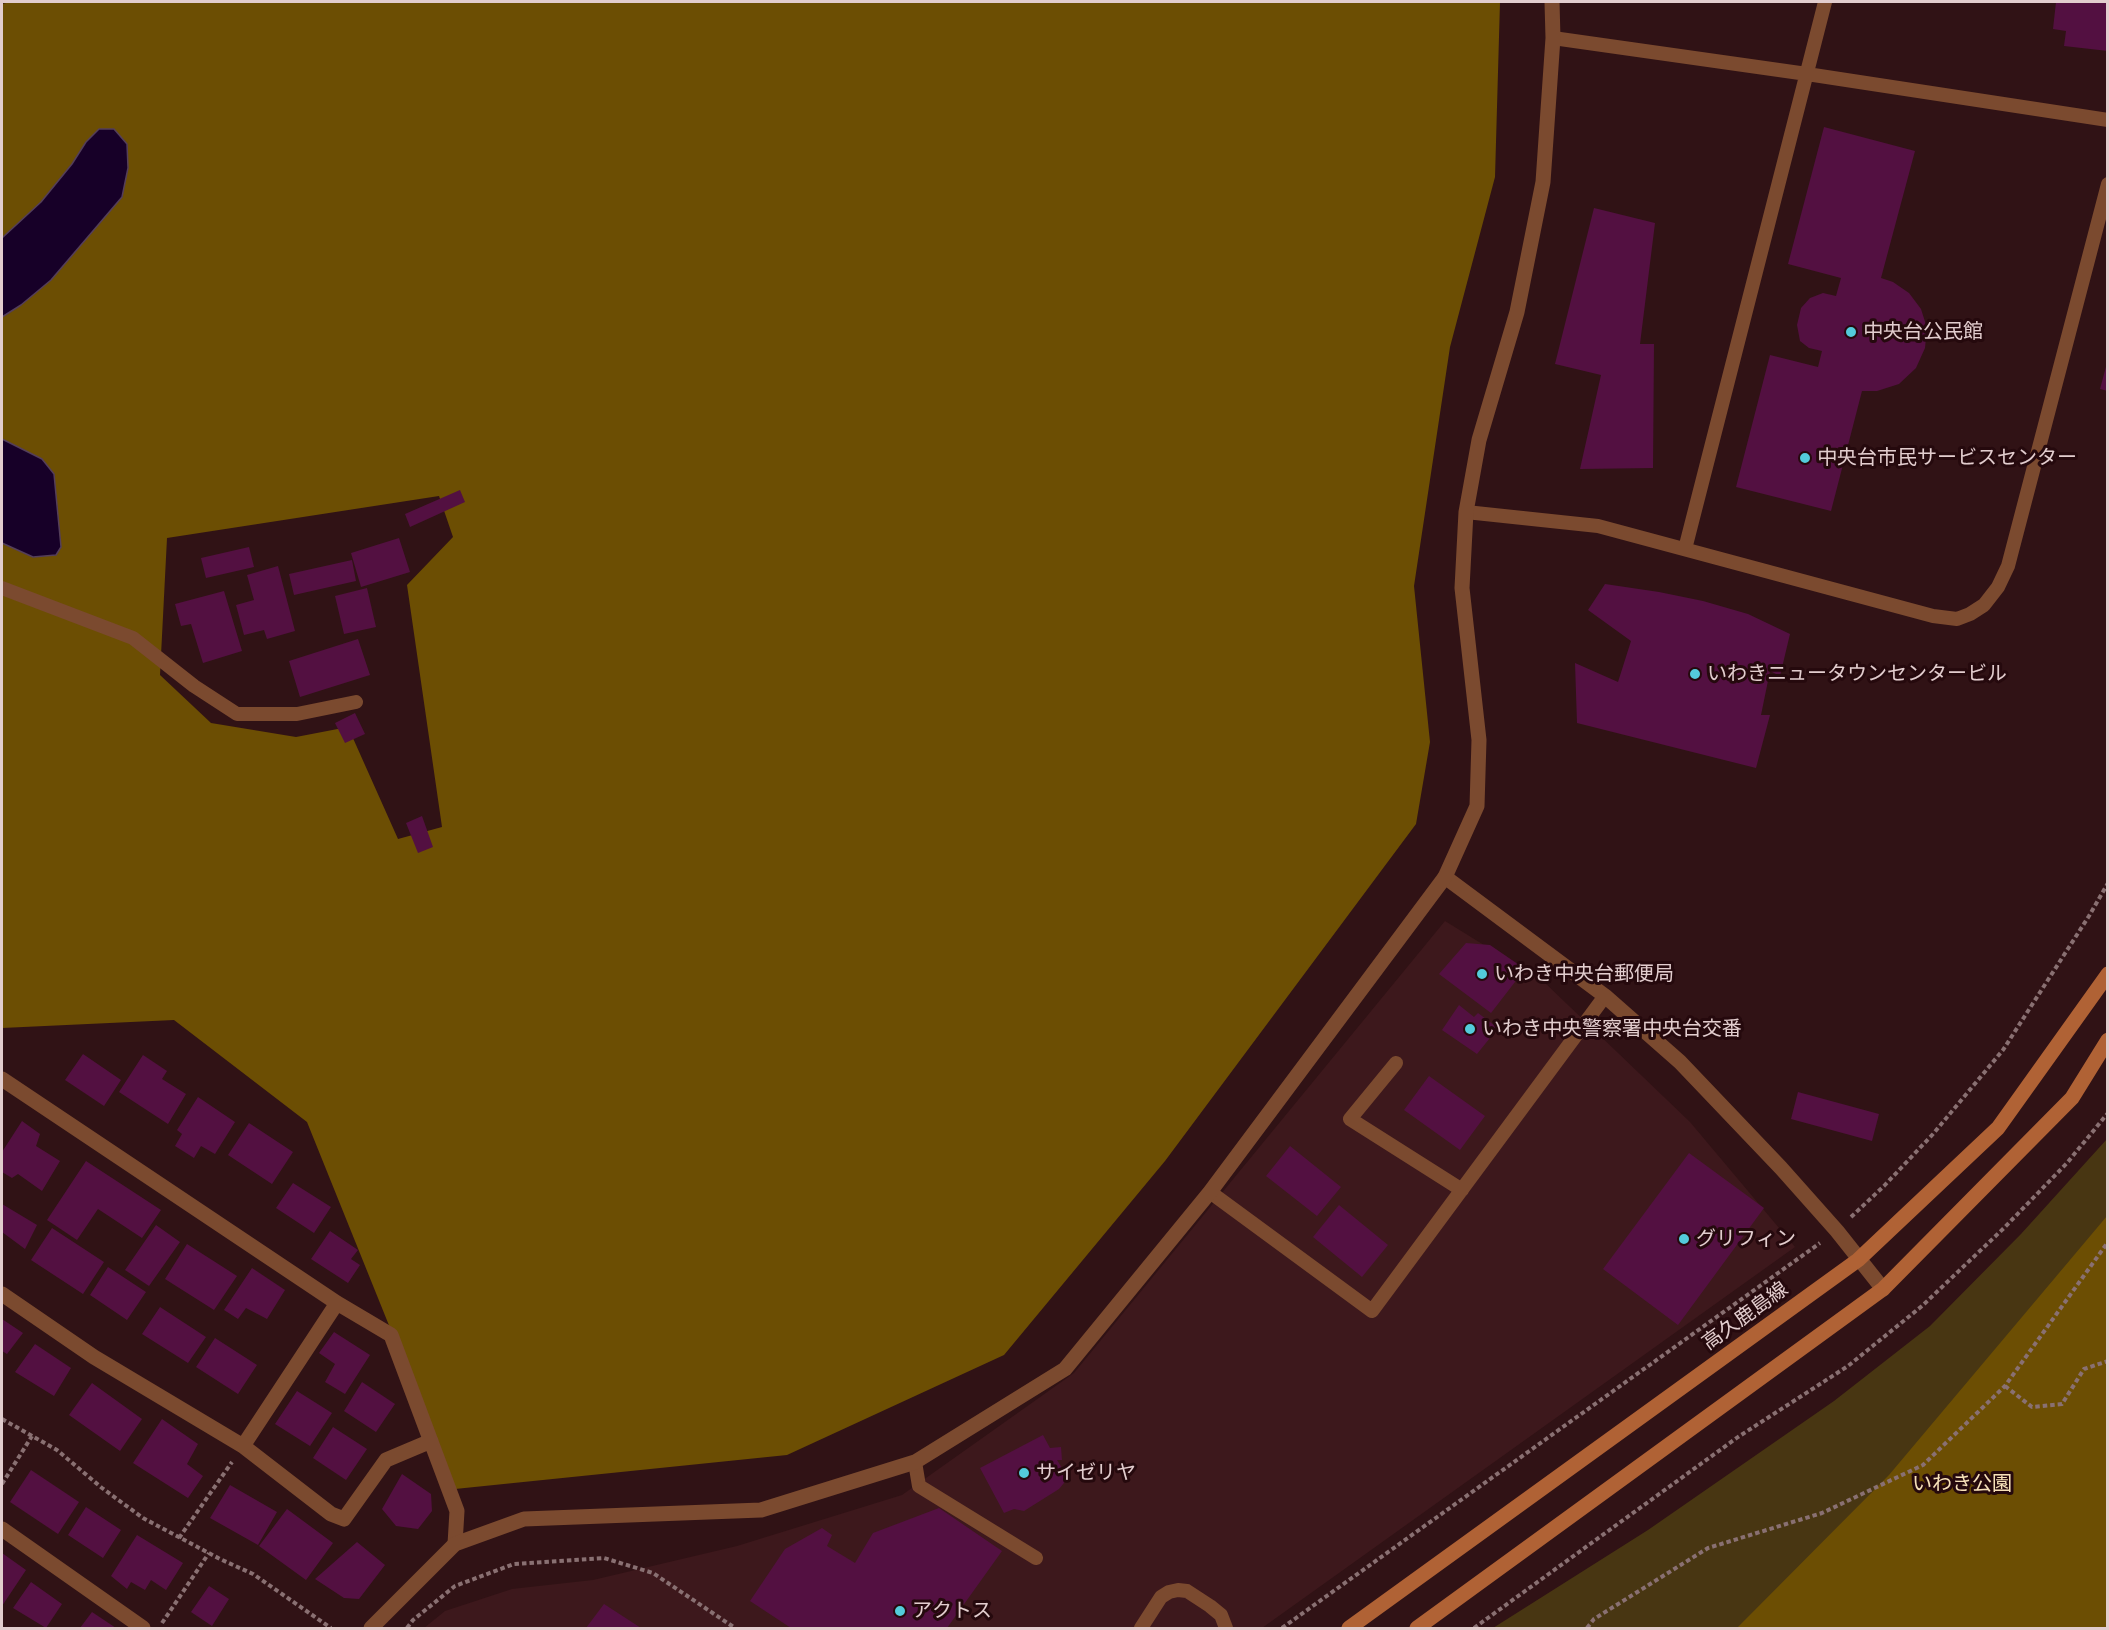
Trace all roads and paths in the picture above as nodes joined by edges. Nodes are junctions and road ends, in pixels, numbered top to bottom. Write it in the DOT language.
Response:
graph roads {
  1 [pos="1552,2"];
  2 [pos="1825,2"];
  3 [pos="1553,38"];
  4 [pos="1807,74"];
  5 [pos="2108,120"];
  6 [pos="2108,184"];
  7 [pos="1466,512"];
  8 [pos="1685,549"];
  9 [pos="2,588"];
  10 [pos="356,702"];
  11 [pos="1445,877"];
  12 [pos="2108,882"];
  13 [pos="2108,974"];
  14 [pos="1605,996"];
  15 [pos="2108,1040"];
  16 [pos="1396,1063"];
  17 [pos="2,1079"];
  18 [pos="2108,1113"];
  19 [pos="1462,1190"];
  20 [pos="1210,1192"];
  21 [pos="1837,1231"];
  22 [pos="2108,1242"];
  23 [pos="1858,1260"];
  24 [pos="1883,1289"];
  25 [pos="2,1294"];
  26 [pos="337,1303"];
  27 [pos="2108,1361"];
  28 [pos="2005,1386"];
  29 [pos="2,1419"];
  30 [pos="32,1436"];
  31 [pos="431,1441"];
  32 [pos="243,1446"];
  33 [pos="915,1462"];
  34 [pos="2,1485"];
  35 [pos="2,1529"];
  36 [pos="179,1538"];
  37 [pos="454,1544"];
  38 [pos="209,1553"];
  39 [pos="1036,1558"];
  40 [pos="143,1629"];
  41 [pos="159,1629"];
  42 [pos="331,1629"];
  43 [pos="371,1629"];
  44 [pos="407,1629"];
  45 [pos="735,1629"];
  46 [pos="1141,1629"];
  47 [pos="1226,1629"];
  48 [pos="1282,1629"];
  49 [pos="1349,1629"];
  50 [pos="1417,1629"];
  51 [pos="1474,1629"];
  52 [pos="1587,1629"];
  1 -- 3 [label="street"];
  2 -- 4 [label="lane"];
  3 -- 4 [label="lane"];
  3 -- 7 [label="street"];
  4 -- 5 [label="lane"];
  4 -- 8 [label="lane"];
  6 -- 8 [label="lane"];
  7 -- 8 [label="lane"];
  7 -- 11 [label="street"];
  9 -- 10 [label="lane"];
  11 -- 14 [label="street"];
  11 -- 20 [label="street"];
  12 -- 21 [label="path"];
  13 -- 23 [label="main road, 高久鹿島線"];
  14 -- 19 [label="lane"];
  14 -- 21 [label="street"];
  15 -- 24 [label="main road"];
  16 -- 19 [label="lane"];
  17 -- 26 [label="street"];
  18 -- 51 [label="path"];
  19 -- 20 [label="lane"];
  20 -- 33 [label="street"];
  21 -- 23 [label="street"];
  21 -- 48 [label="path"];
  22 -- 28 [label="path"];
  23 -- 24 [label="street"];
  23 -- 49 [label="main road, 高久鹿島線"];
  24 -- 50 [label="main road"];
  25 -- 32 [label="street"];
  26 -- 31 [label="street"];
  26 -- 32 [label="street"];
  27 -- 28 [label="path"];
  28 -- 52 [label="path"];
  29 -- 30 [label="path"];
  30 -- 34 [label="path"];
  30 -- 36 [label="path"];
  31 -- 32 [label="street"];
  31 -- 37 [label="street"];
  32 -- 36 [label="path"];
  33 -- 37 [label="street"];
  33 -- 39 [label="lane"];
  35 -- 40 [label="street"];
  36 -- 38 [label="path"];
  37 -- 43 [label="street"];
  38 -- 41 [label="path"];
  38 -- 42 [label="path"];
  44 -- 45 [label="path"];
  46 -- 47 [label="lane"];
}
